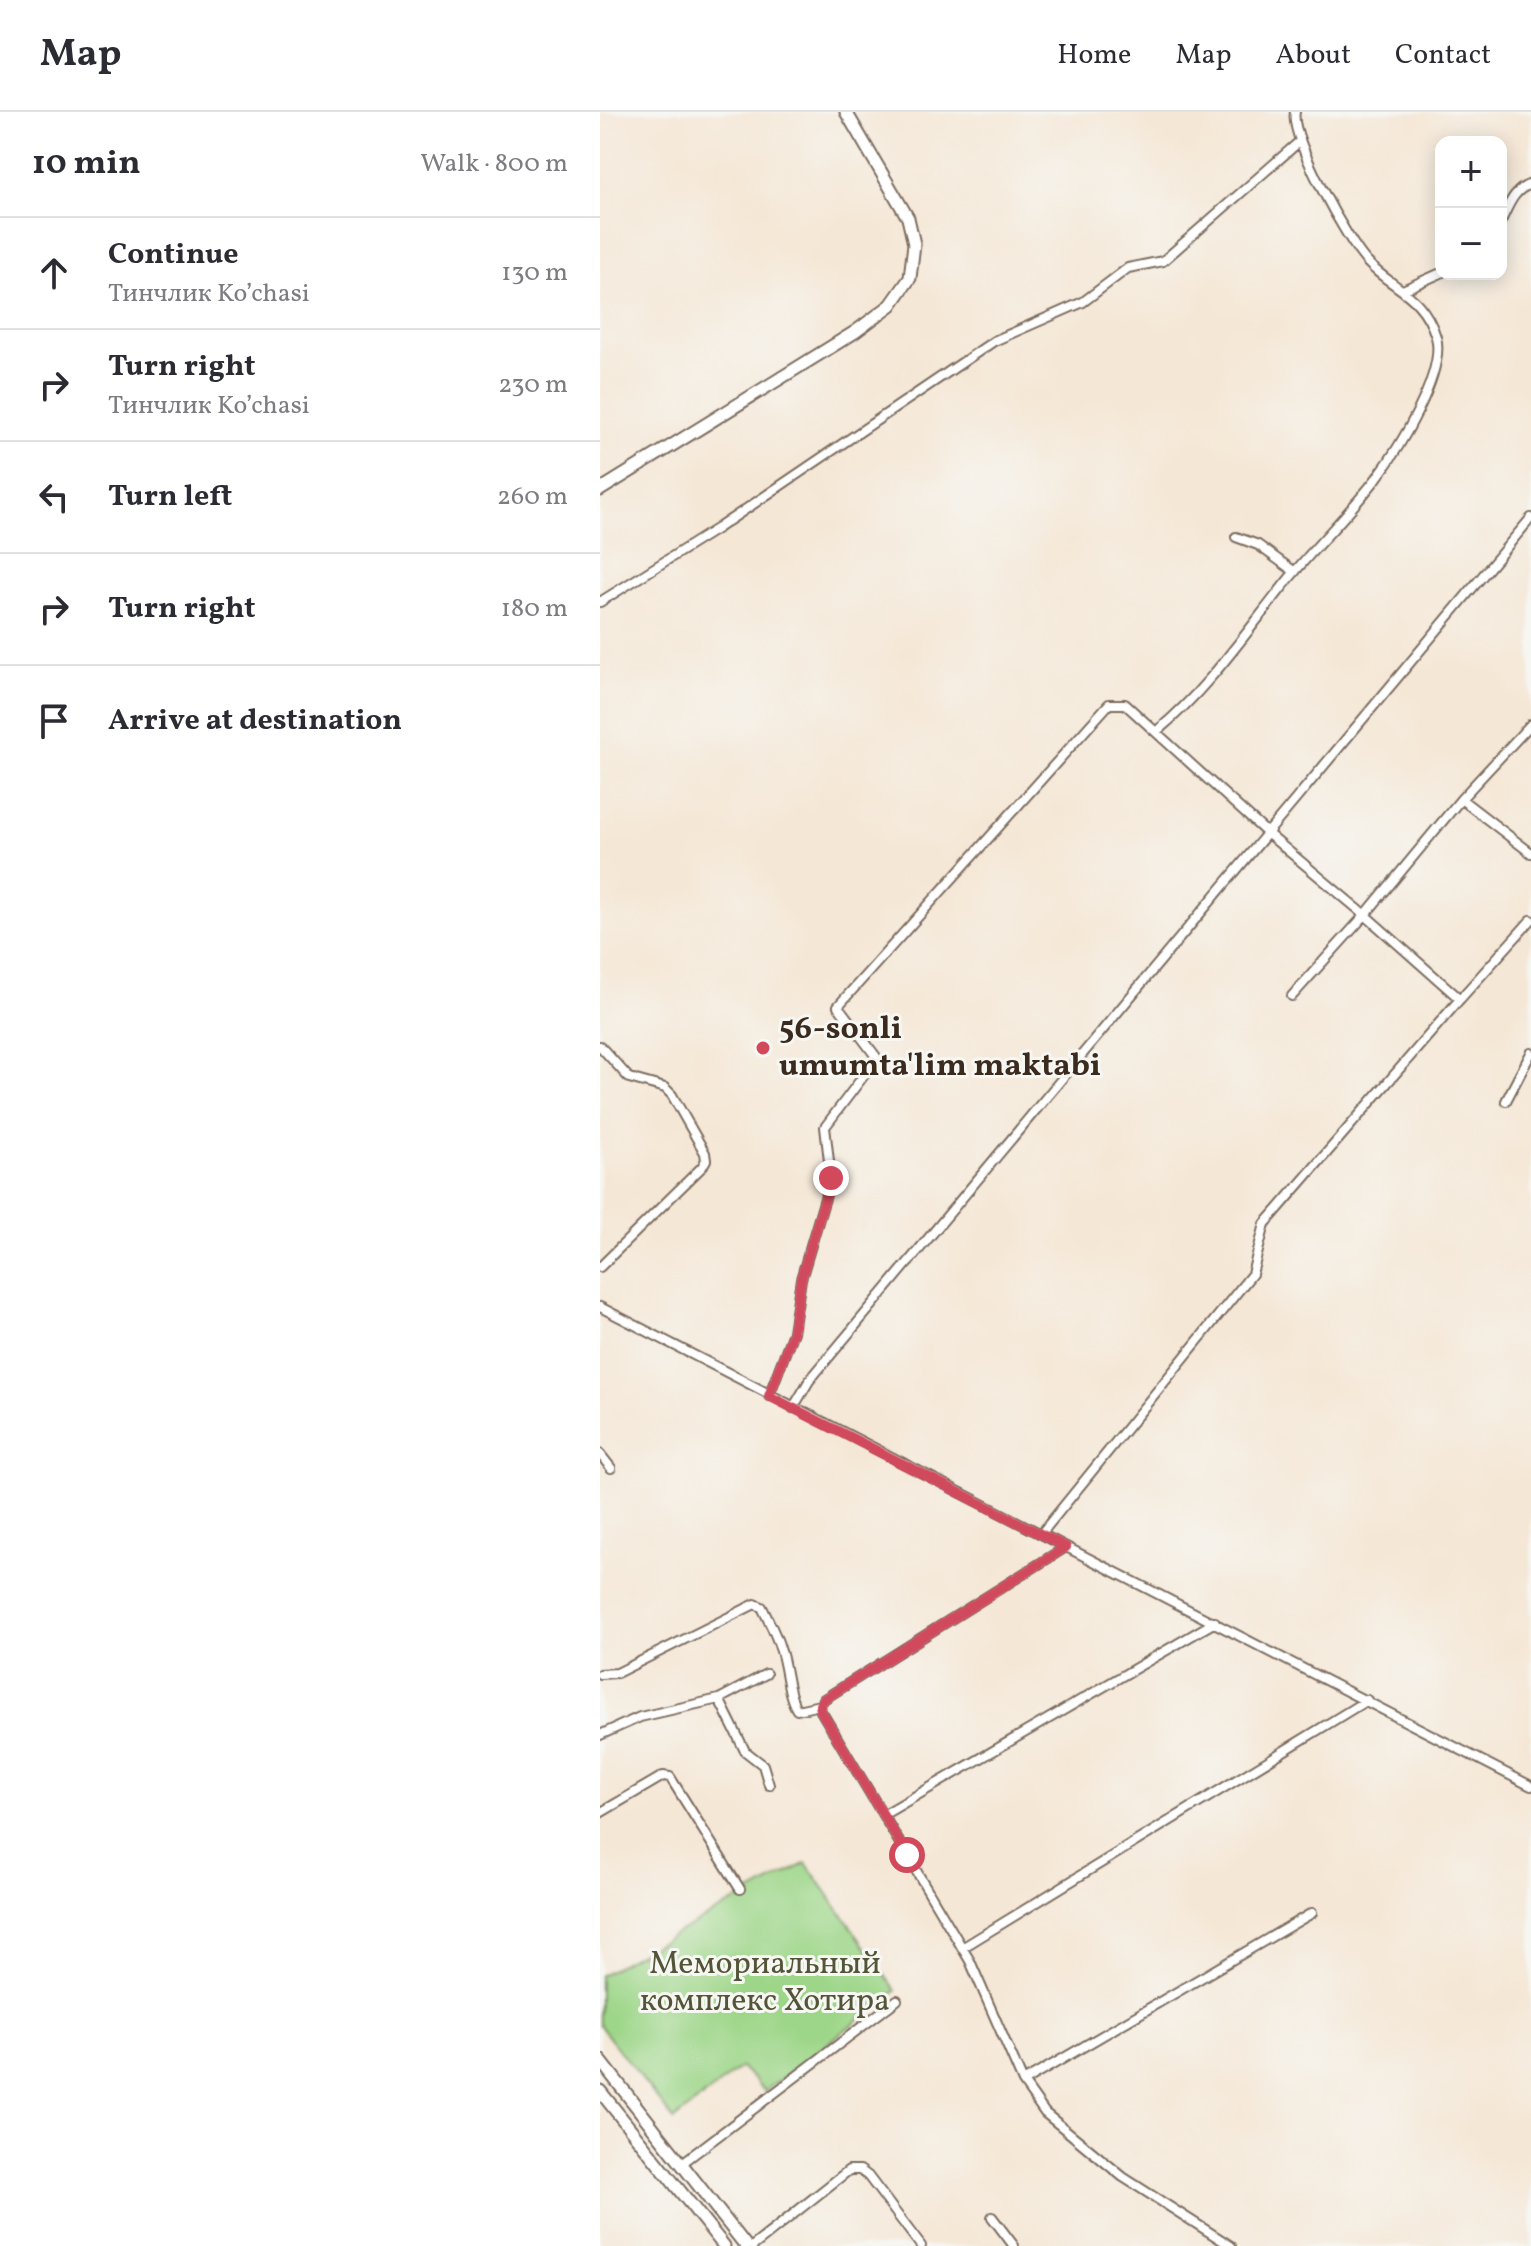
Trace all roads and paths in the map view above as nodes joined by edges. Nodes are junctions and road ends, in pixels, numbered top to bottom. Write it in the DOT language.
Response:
graph roads {
  1 [pos="846,112"];
  2 [pos="1295,112"];
  3 [pos="1300,141"];
  4 [pos="1531,184"];
  5 [pos="1507,208"];
  6 [pos="1435,276"];
  7 [pos="1405,289"];
  8 [pos="600,490"];
  9 [pos="1531,518"];
  10 [pos="1236,537"];
  11 [pos="1295,572"];
  12 [pos="600,602"];
  13 [pos="1531,724"];
  14 [pos="1157,731"];
  15 [pos="1461,799"];
  16 [pos="1268,834"];
  17 [pos="1531,853"];
  18 [pos="1365,915"];
  19 [pos="1531,920"];
  20 [pos="1292,996"];
  21 [pos="1460,999"];
  22 [pos="600,1046"];
  23 [pos="1531,1053"];
  24 [pos="1506,1101"];
  25 [pos="600,1267"];
  26 [pos="600,1307"];
  27 [pos="769,1396"];
  28 [pos="793,1408"];
  29 [pos="600,1454"];
  30 [pos="611,1468"];
  31 [pos="1041,1534"];
  32 [pos="1066,1547"];
  33 [pos="1215,1622"];
  34 [pos="600,1674"];
  35 [pos="766,1674"];
  36 [pos="719,1699"];
  37 [pos="1367,1700"];
  38 [pos="820,1705"];
  39 [pos="600,1735"];
  40 [pos="769,1785"];
  41 [pos="1531,1786"];
  42 [pos="600,1813"];
  43 [pos="883,1815"];
  44 [pos="740,1889"];
  45 [pos="1312,1913"];
  46 [pos="962,1948"];
  47 [pos="897,2000"];
  48 [pos="600,2060"];
  49 [pos="1023,2082"];
  50 [pos="600,2091"];
  51 [pos="681,2164"];
  52 [pos="992,2217"];
  53 [pos="724,2246"];
  54 [pos="746,2246"];
  55 [pos="753,2246"];
  56 [pos="921,2246"];
  57 [pos="1014,2246"];
  58 [pos="1231,2246"];
  1 -- 8 [label="main road"];
  2 -- 3 [label="street"];
  3 -- 7 [label="street"];
  3 -- 12 [label="street"];
  4 -- 5 [label="street"];
  6 -- 7 [label="street"];
  7 -- 11 [label="street"];
  9 -- 16 [label="street"];
  10 -- 11 [label="street"];
  11 -- 14 [label="street"];
  13 -- 15 [label="street"];
  14 -- 16 [label="street"];
  14 -- 27 [label="street"];
  15 -- 17 [label="street"];
  15 -- 18 [label="street"];
  16 -- 18 [label="street"];
  16 -- 28 [label="street"];
  18 -- 20 [label="street"];
  18 -- 21 [label="street"];
  19 -- 21 [label="street"];
  21 -- 31 [label="street"];
  22 -- 25 [label="street"];
  23 -- 24 [label="street"];
  26 -- 27 [label="street"];
  27 -- 28 [label="street"];
  28 -- 31 [label="street"];
  29 -- 30 [label="street"];
  31 -- 32 [label="street"];
  32 -- 33 [label="street"];
  32 -- 38 [label="street"];
  33 -- 37 [label="street"];
  33 -- 43 [label="street"];
  34 -- 38 [label="street"];
  35 -- 36 [label="street"];
  36 -- 39 [label="street"];
  36 -- 40 [label="street"];
  37 -- 41 [label="street"];
  37 -- 46 [label="street"];
  38 -- 43 [label="street"];
  42 -- 44 [label="street"];
  43 -- 46 [label="street"];
  45 -- 49 [label="street"];
  46 -- 49 [label="street"];
  47 -- 51 [label="street"];
  48 -- 51 [label="main road"];
  49 -- 58 [label="street"];
  50 -- 53 [label="main road"];
  51 -- 54 [label="main road"];
  52 -- 57 [label="street"];
  55 -- 56 [label="street"];
}
